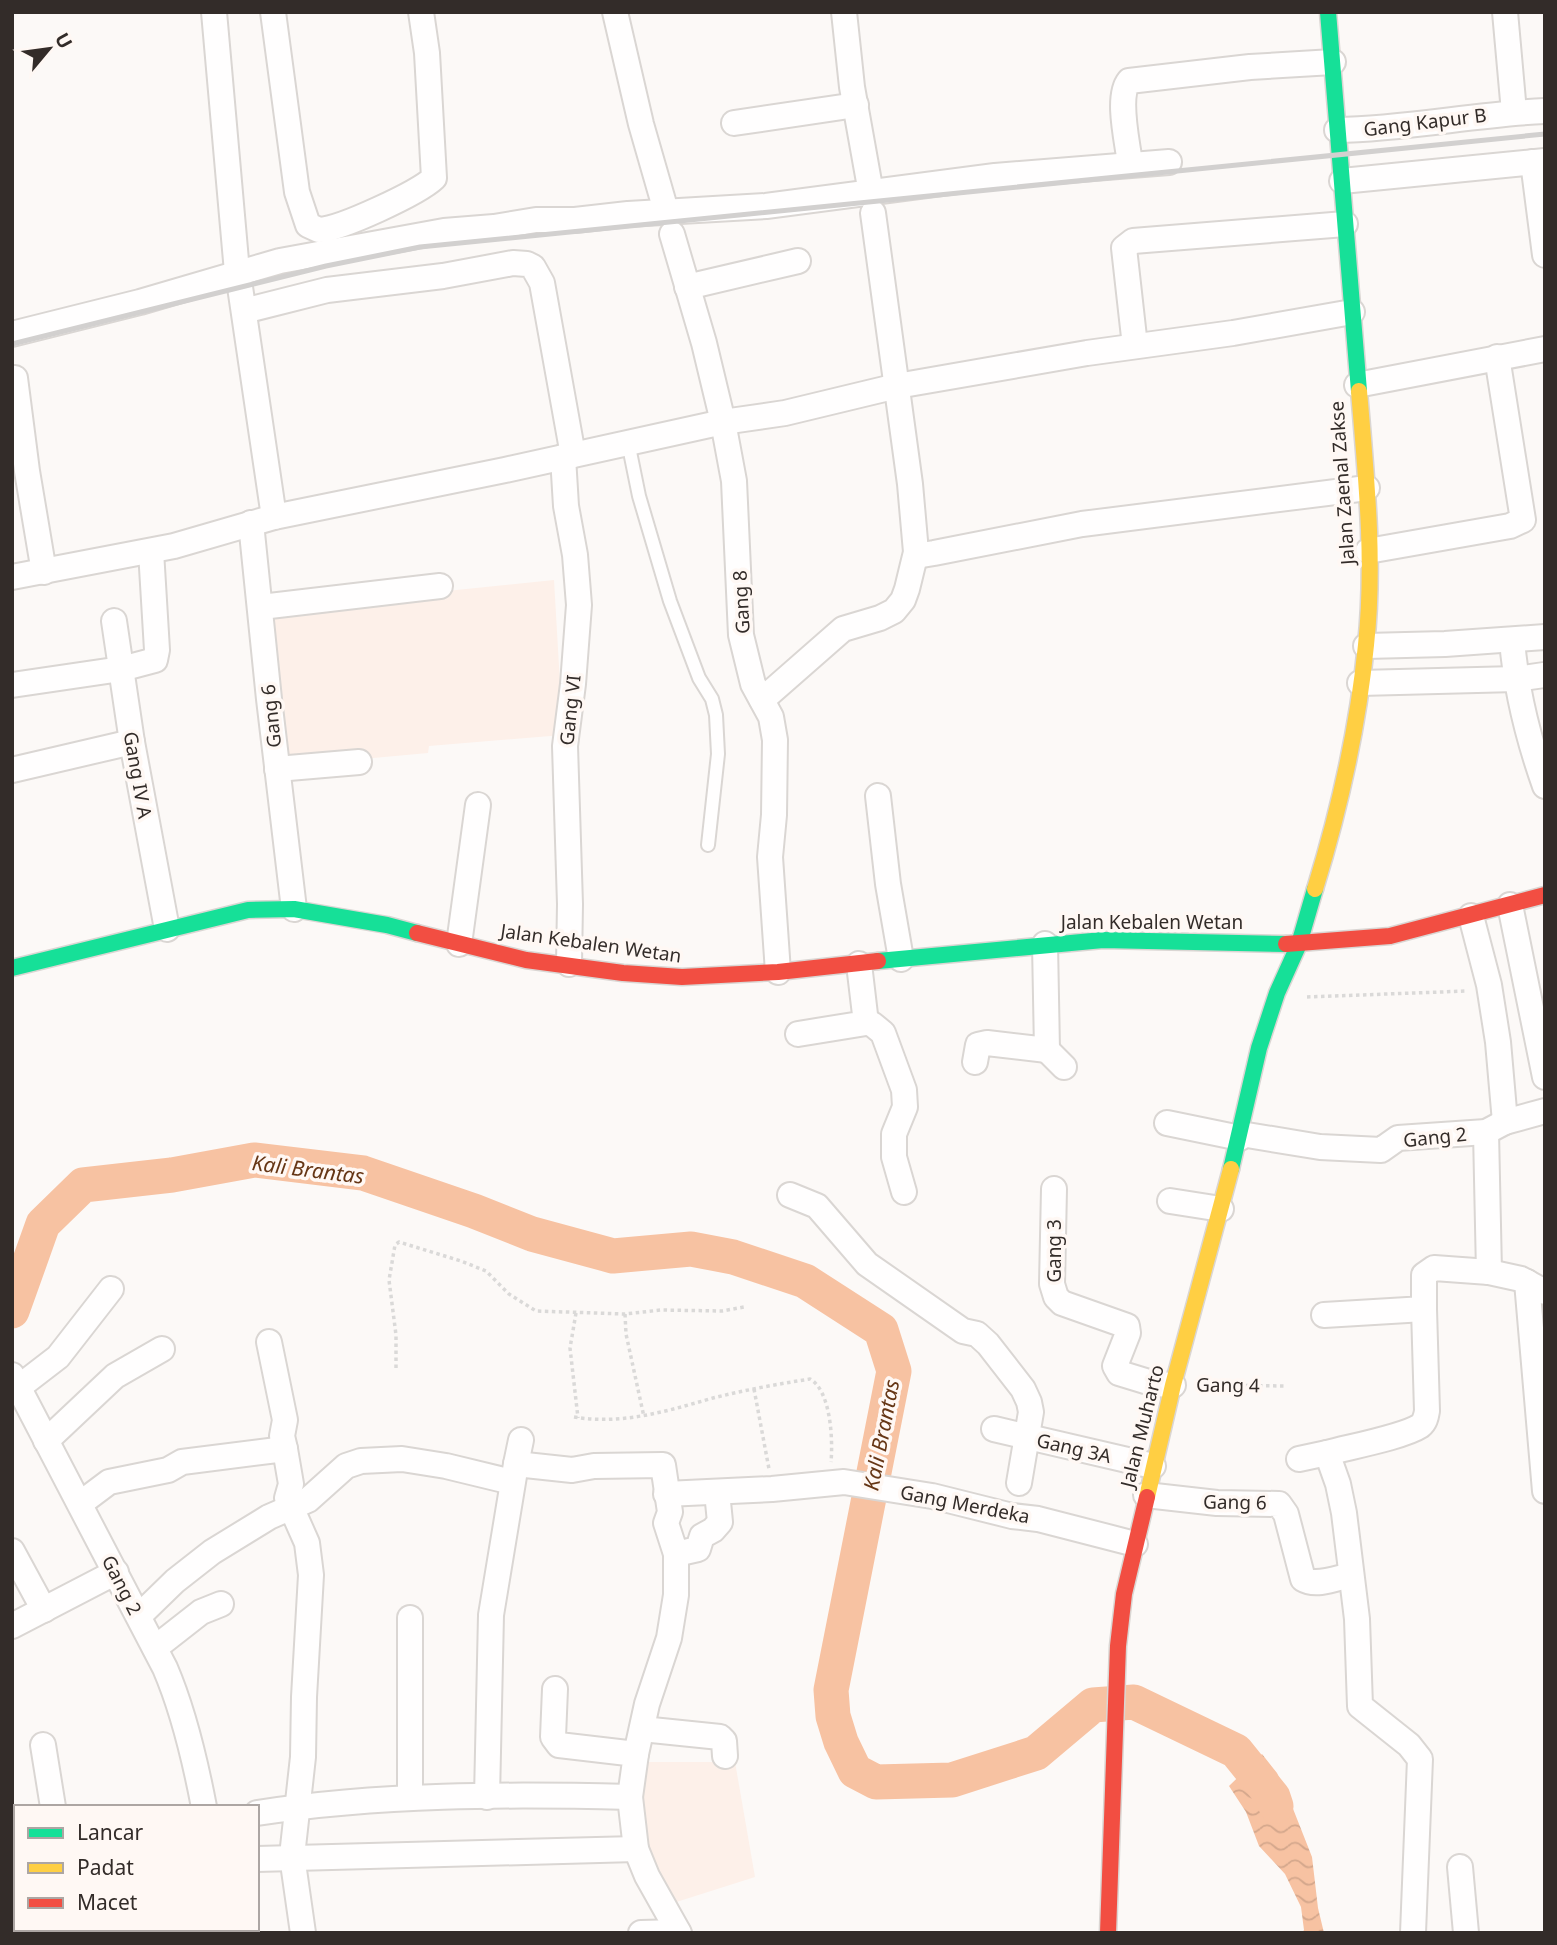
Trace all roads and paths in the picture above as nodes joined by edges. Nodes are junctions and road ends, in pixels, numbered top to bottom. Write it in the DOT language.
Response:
graph roads {
  1 [pos="214,12"];
  2 [pos="273,12"];
  3 [pos="421,12"];
  4 [pos="615,12"];
  5 [pos="844,12"];
  6 [pos="1328,12"];
  7 [pos="1505,12"];
  8 [pos="1333,62"];
  9 [pos="856,105"];
  10 [pos="1545,111"];
  11 [pos="1514,112"];
  12 [pos="734,123"];
  13 [pos="1337,130"];
  14 [pos="1539,161"];
  15 [pos="1169,162"];
  16 [pos="1130,164"];
  17 [pos="1342,181"];
  18 [pos="872,203"];
  19 [pos="669,223"];
  20 [pos="1345,224"];
  21 [pos="1545,255"];
  22 [pos="798,261"];
  23 [pos="687,287"];
  24 [pos="240,290"];
  25 [pos="1352,312"];
  26 [pos="12,334"];
  27 [pos="1135,346"];
  28 [pos="1545,349"];
  29 [pos="1497,357"];
  30 [pos="15,377"];
  31 [pos="897,386"];
  32 [pos="1357,386"];
  33 [pos="723,422"];
  34 [pos="628,442"];
  35 [pos="568,456"];
  36 [pos="1367,488"];
  37 [pos="262,520"];
  38 [pos="151,551"];
  39 [pos="1368,551"];
  40 [pos="916,552"];
  41 [pos="44,572"];
  42 [pos="12,577"];
  43 [pos="440,586"];
  44 [pos="261,607"];
  45 [pos="114,621"];
  46 [pos="1545,637"];
  47 [pos="1512,640"];
  48 [pos="1366,646"];
  49 [pos="121,669"];
  50 [pos="1544,675"];
  51 [pos="1516,679"];
  52 [pos="1360,683"];
  53 [pos="12,685"];
  54 [pos="762,700"];
  55 [pos="132,742"];
  56 [pos="359,762"];
  57 [pos="277,769"];
  58 [pos="12,770"];
  59 [pos="1545,786"];
  60 [pos="878,796"];
  61 [pos="478,805"];
  62 [pos="708,845"];
  63 [pos="1545,895"];
  64 [pos="1510,905"];
  65 [pos="294,909"];
  66 [pos="1471,916"];
  67 [pos="167,929"];
  68 [pos="459,944"];
  69 [pos="1045,944"];
  70 [pos="1299,944"];
  71 [pos="901,959"];
  72 [pos="569,964"];
  73 [pos="859,964"];
  74 [pos="12,968"];
  75 [pos="778,972"];
  76 [pos="1489,990"];
  77 [pos="1277,993"];
  78 [pos="866,1023"];
  79 [pos="798,1034"];
  80 [pos="975,1062"];
  81 [pos="1545,1077"];
  82 [pos="1545,1111"];
  83 [pos="1167,1123"];
  84 [pos="1496,1127"];
  85 [pos="1240,1136"];
  86 [pos="1054,1189"];
  87 [pos="904,1192"];
  88 [pos="790,1195"];
  89 [pos="1170,1202"];
  90 [pos="1221,1209"];
  91 [pos="1489,1272"];
  92 [pos="1536,1287"];
  93 [pos="111,1289"];
  94 [pos="744,1307"];
  95 [pos="1424,1308"];
  96 [pos="576,1313"];
  97 [pos="625,1314"];
  98 [pos="1324,1315"];
  99 [pos="270,1342"];
  100 [pos="162,1349"];
  101 [pos="396,1368"];
  102 [pos="16,1381"];
  103 [pos="1172,1385"];
  104 [pos="1284,1386"];
  105 [pos="754,1389"];
  106 [pos="644,1417"];
  107 [pos="994,1429"];
  108 [pos="1026,1436"];
  109 [pos="46,1441"];
  110 [pos="285,1450"];
  111 [pos="1327,1452"];
  112 [pos="1299,1459"];
  113 [pos="516,1462"];
  114 [pos="1153,1466"];
  115 [pos="835,1483"];
  116 [pos="1019,1483"];
  117 [pos="772,1489"];
  118 [pos="1545,1490"];
  119 [pos="717,1492"];
  120 [pos="666,1494"];
  121 [pos="1146,1495"];
  122 [pos="81,1503"];
  123 [pos="292,1508"];
  124 [pos="1135,1544"];
  125 [pos="12,1551"];
  126 [pos="676,1554"];
  127 [pos="116,1572"];
  128 [pos="1351,1575"];
  129 [pos="221,1604"];
  130 [pos="44,1610"];
  131 [pos="139,1616"];
  132 [pos="410,1618"];
  133 [pos="12,1626"];
  134 [pos="155,1648"];
  135 [pos="555,1689"];
  136 [pos="642,1729"];
  137 [pos="43,1745"];
  138 [pos="636,1754"];
  139 [pos="725,1756"];
  140 [pos="487,1797"];
  141 [pos="630,1797"];
  142 [pos="410,1798"];
  143 [pos="53,1805"];
  144 [pos="204,1805"];
  145 [pos="298,1806"];
  146 [pos="259,1813"];
  147 [pos="636,1849"];
  148 [pos="292,1856"];
  149 [pos="259,1859"];
  150 [pos="1460,1867"];
  151 [pos="678,1932"];
  152 [pos="303,1933"];
  153 [pos="641,1933"];
  154 [pos="1108,1933"];
  155 [pos="1413,1933"];
  156 [pos="1466,1933"];
  1 -- 24 [label="street, Gang 6"];
  2 -- 3 [label="street"];
  4 -- 19 [label="street, Gang 8"];
  5 -- 9 [label="street"];
  6 -- 8 [label="main road, Jalan Zaenal Zakse"];
  7 -- 11 [label="street"];
  8 -- 13 [label="main road, Jalan Zaenal Zakse"];
  8 -- 16 [label="street"];
  9 -- 12 [label="street"];
  9 -- 18 [label="street"];
  10 -- 11 [label="street, Gang Kapur B"];
  11 -- 13 [label="street, Gang Kapur B"];
  13 -- 17 [label="main road, Jalan Zaenal Zakse"];
  14 -- 17 [label="street"];
  14 -- 21 [label="street"];
  15 -- 16 [label="street"];
  16 -- 18 [label="street"];
  17 -- 20 [label="main road, Jalan Zaenal Zakse"];
  18 -- 19 [label="street"];
  18 -- 31 [label="street"];
  19 -- 23 [label="street, Gang 8"];
  19 -- 24 [label="street"];
  20 -- 25 [label="main road, Jalan Zaenal Zakse"];
  20 -- 27 [label="street"];
  22 -- 23 [label="street"];
  23 -- 33 [label="street, Gang 8"];
  24 -- 26 [label="street"];
  24 -- 35 [label="street, Gang VI"];
  24 -- 37 [label="street, Gang 6"];
  25 -- 27 [label="street"];
  25 -- 32 [label="main road, Jalan Zaenal Zakse"];
  27 -- 31 [label="street"];
  28 -- 29 [label="street"];
  29 -- 32 [label="street"];
  29 -- 39 [label="street"];
  30 -- 41 [label="street"];
  31 -- 33 [label="street"];
  31 -- 40 [label="street"];
  32 -- 36 [label="main road, Jalan Zaenal Zakse"];
  33 -- 34 [label="street"];
  33 -- 54 [label="street, Gang 8"];
  34 -- 35 [label="street"];
  34 -- 62 [label="lane"];
  35 -- 37 [label="street"];
  35 -- 72 [label="street, Gang VI"];
  36 -- 39 [label="main road, Jalan Zaenal Zakse"];
  36 -- 40 [label="street"];
  37 -- 38 [label="street"];
  37 -- 44 [label="street, Gang 6"];
  38 -- 41 [label="street"];
  38 -- 49 [label="street"];
  39 -- 48 [label="main road, Jalan Zaenal Zakse"];
  40 -- 54 [label="street"];
  41 -- 42 [label="street"];
  43 -- 44 [label="street"];
  44 -- 57 [label="street, Gang 6"];
  45 -- 49 [label="street, Gang IV A"];
  46 -- 47 [label="street"];
  47 -- 48 [label="street"];
  47 -- 51 [label="street"];
  48 -- 52 [label="main road, Jalan Zaenal Zakse"];
  49 -- 53 [label="street"];
  49 -- 55 [label="street, Gang IV A"];
  50 -- 51 [label="street"];
  51 -- 52 [label="street"];
  51 -- 59 [label="street"];
  52 -- 70 [label="main road, Jalan Zaenal Zakse"];
  54 -- 75 [label="street, Gang 8"];
  55 -- 58 [label="street"];
  55 -- 67 [label="street, Gang IV A"];
  56 -- 57 [label="street"];
  57 -- 65 [label="street, Gang 6"];
  60 -- 71 [label="street"];
  61 -- 68 [label="street"];
  63 -- 64 [label="main road, Jalan Kebalen Wetan"];
  64 -- 66 [label="main road, Jalan Kebalen Wetan"];
  64 -- 81 [label="street"];
  65 -- 67 [label="main road, Jalan Kebalen Wetan"];
  65 -- 68 [label="main road, Jalan Kebalen Wetan"];
  66 -- 70 [label="main road, Jalan Kebalen Wetan"];
  66 -- 76 [label="street"];
  67 -- 74 [label="main road, Jalan Kebalen Wetan"];
  68 -- 72 [label="main road, Jalan Kebalen Wetan"];
  69 -- 70 [label="main road, Jalan Kebalen Wetan"];
  69 -- 71 [label="main road, Jalan Kebalen Wetan"];
  69 -- 80 [label="street"];
  70 -- 77 [label="main road, Jalan Muharto"];
  71 -- 73 [label="main road, Jalan Kebalen Wetan"];
  72 -- 75 [label="main road, Jalan Kebalen Wetan"];
  73 -- 75 [label="main road, Jalan Kebalen Wetan"];
  73 -- 78 [label="street"];
  76 -- 77 [label="path"];
  76 -- 84 [label="street"];
  77 -- 85 [label="main road, Jalan Muharto"];
  78 -- 79 [label="street"];
  78 -- 87 [label="street"];
  82 -- 84 [label="street, Gang 2"];
  83 -- 85 [label="street, Gang 2"];
  84 -- 85 [label="street, Gang 2"];
  84 -- 91 [label="street"];
  85 -- 90 [label="main road, Jalan Muharto"];
  86 -- 103 [label="street, Gang 3"];
  88 -- 108 [label="street"];
  89 -- 90 [label="street"];
  90 -- 103 [label="main road, Jalan Muharto"];
  91 -- 92 [label="street"];
  91 -- 95 [label="street"];
  92 -- 118 [label="street"];
  93 -- 102 [label="street"];
  94 -- 97 [label="path"];
  95 -- 98 [label="street"];
  95 -- 111 [label="street"];
  96 -- 97 [label="path"];
  96 -- 101 [label="path"];
  96 -- 106 [label="path"];
  97 -- 106 [label="path"];
  99 -- 110 [label="street"];
  100 -- 109 [label="street"];
  102 -- 109 [label="street, Gang 2"];
  103 -- 104 [label="path, Gang 4"];
  103 -- 114 [label="main road, Jalan Muharto"];
  105 -- 106 [label="path"];
  105 -- 115 [label="path"];
  105 -- 117 [label="path"];
  107 -- 108 [label="street, Gang 3A"];
  108 -- 114 [label="street, Gang 3A"];
  108 -- 116 [label="street"];
  109 -- 122 [label="street, Gang 2"];
  110 -- 122 [label="street"];
  110 -- 123 [label="street"];
  111 -- 112 [label="street"];
  111 -- 128 [label="street"];
  113 -- 120 [label="street"];
  113 -- 123 [label="street"];
  113 -- 140 [label="street"];
  114 -- 121 [label="main road, Jalan Muharto"];
  115 -- 117 [label="street, Gang Merdeka"];
  115 -- 124 [label="street, Gang Merdeka"];
  117 -- 119 [label="street, Gang Merdeka"];
  119 -- 120 [label="street, Gang Merdeka"];
  119 -- 126 [label="street"];
  120 -- 126 [label="street"];
  121 -- 124 [label="main road, Jalan Muharto"];
  121 -- 128 [label="street, Gang 6"];
  122 -- 127 [label="street, Gang 2"];
  123 -- 131 [label="street"];
  123 -- 145 [label="street"];
  124 -- 154 [label="main road, Jalan Muharto"];
  125 -- 130 [label="street"];
  126 -- 136 [label="street"];
  127 -- 130 [label="street"];
  127 -- 131 [label="street, Gang 2"];
  128 -- 155 [label="street"];
  129 -- 134 [label="street"];
  130 -- 133 [label="street"];
  131 -- 134 [label="street, Gang 2"];
  132 -- 142 [label="street"];
  134 -- 144 [label="street, Gang 2"];
  135 -- 138 [label="street"];
  136 -- 138 [label="street"];
  136 -- 139 [label="street"];
  137 -- 143 [label="street"];
  138 -- 141 [label="street"];
  140 -- 141 [label="street"];
  140 -- 142 [label="street"];
  141 -- 147 [label="street"];
  142 -- 145 [label="street"];
  145 -- 146 [label="street"];
  145 -- 148 [label="street"];
  147 -- 148 [label="street"];
  147 -- 151 [label="street"];
  148 -- 149 [label="street"];
  148 -- 152 [label="street"];
  150 -- 156 [label="street"];
  151 -- 153 [label="street"];
}
